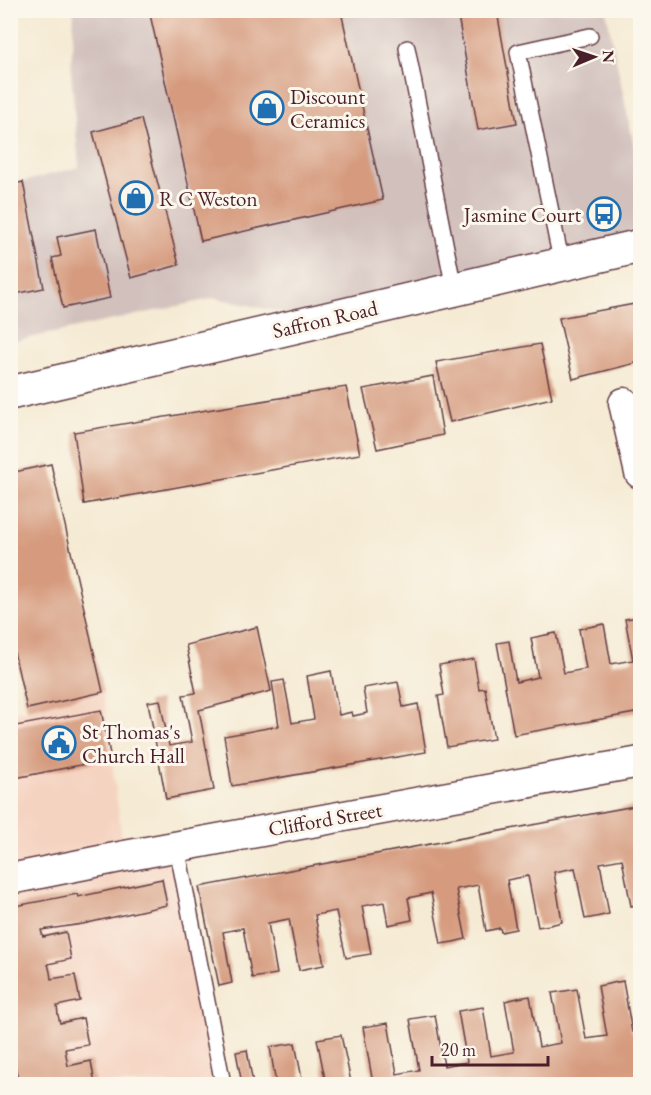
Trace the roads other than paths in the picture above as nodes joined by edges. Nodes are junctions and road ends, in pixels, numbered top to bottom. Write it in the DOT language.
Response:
graph roads {
  1 [pos="590,36"];
  2 [pos="407,48"];
  3 [pos="640,246"];
  4 [pos="562,265"];
  5 [pos="454,289"];
  6 [pos="10,393"];
  7 [pos="624,403"];
  8 [pos="640,474"];
  9 [pos="640,762"];
  10 [pos="177,847"];
  11 [pos="10,879"];
  12 [pos="223,1084"];
  1 -- 4 [label="lane"];
  2 -- 5 [label="lane"];
  3 -- 4 [label="main road, Saffron Road"];
  4 -- 5 [label="main road, Saffron Road"];
  5 -- 6 [label="main road, Saffron Road"];
  7 -- 8 [label="street"];
  9 -- 10 [label="street, Clifford Street"];
  10 -- 11 [label="street, Clifford Street"];
  10 -- 12 [label="lane"];
}
